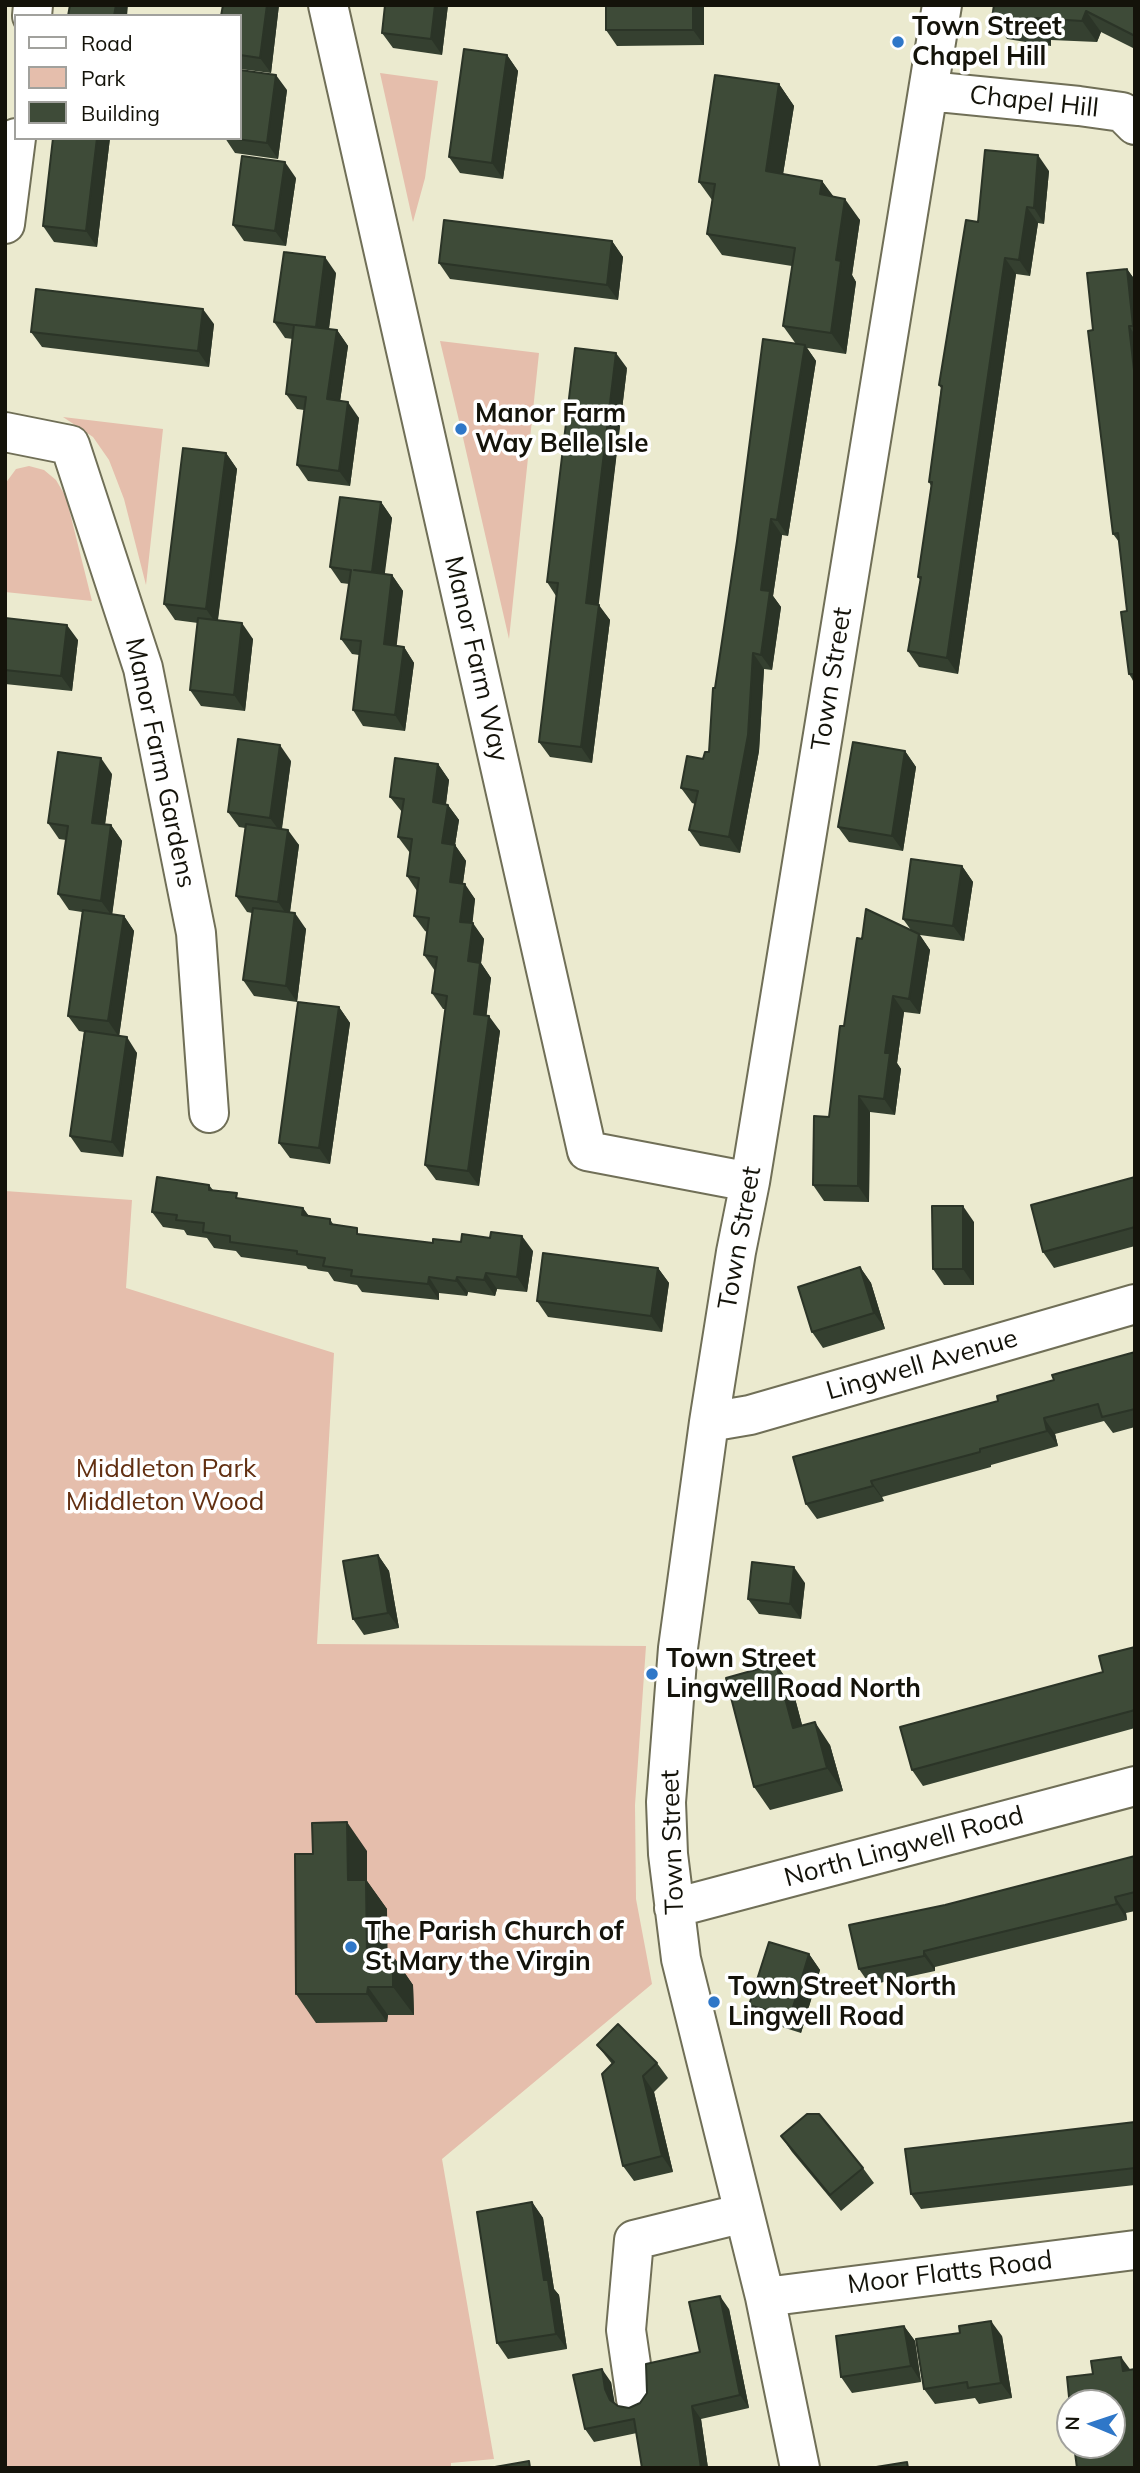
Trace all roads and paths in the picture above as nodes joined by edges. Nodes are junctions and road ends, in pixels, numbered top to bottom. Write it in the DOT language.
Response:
graph roads {
  1 [pos="328,5"];
  2 [pos="942,5"];
  3 [pos="928,91"];
  4 [pos="1135,125"];
  5 [pos="16,140"];
  6 [pos="5,224"];
  7 [pos="5,432"];
  8 [pos="209,1113"];
  9 [pos="750,1182"];
  10 [pos="1135,1304"];
  11 [pos="709,1422"];
  12 [pos="1135,1786"];
  13 [pos="674,1908"];
  14 [pos="744,2213"];
  15 [pos="1135,2250"];
  16 [pos="765,2297"];
  17 [pos="636,2399"];
  18 [pos="800,2468"];
  1 -- 9 [label="street, Manor Farm Way"];
  2 -- 3 [label="street, Town Street"];
  3 -- 4 [label="street, Chapel Hill"];
  3 -- 9 [label="street, Town Street"];
  5 -- 6 [label="street"];
  7 -- 8 [label="street, Manor Farm Gardens"];
  9 -- 11 [label="street, Town Street"];
  10 -- 11 [label="street, Lingwell Avenue"];
  11 -- 13 [label="street, Town Street"];
  12 -- 13 [label="street, North Lingwell Road"];
  13 -- 14 [label="street, Town Street"];
  14 -- 16 [label="street, Town Street"];
  14 -- 17 [label="street"];
  15 -- 16 [label="street, Moor Flatts Road"];
  16 -- 18 [label="street, Town Street"];
}
